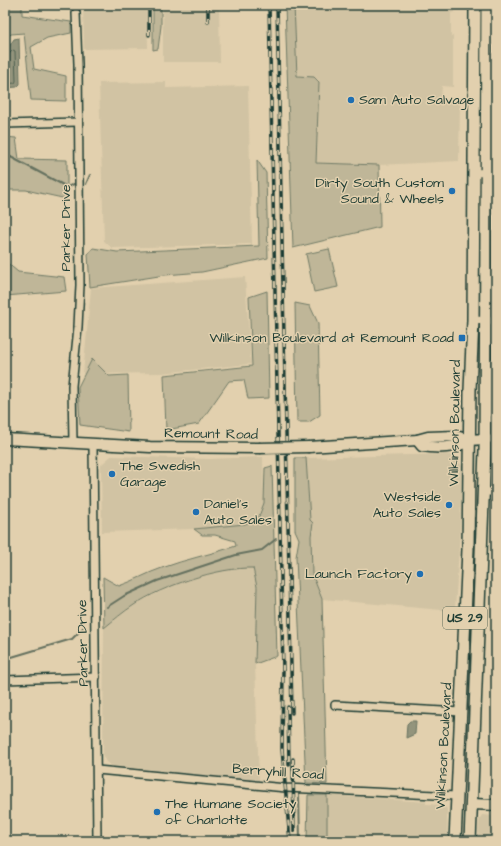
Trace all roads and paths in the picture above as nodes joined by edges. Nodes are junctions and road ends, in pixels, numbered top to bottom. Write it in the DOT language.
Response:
graph roads {
  1 [pos="475,5"];
  2 [pos="487,7"];
  3 [pos="76,13"];
  4 [pos="78,122"];
  5 [pos="5,124"];
  6 [pos="485,173"];
  7 [pos="473,320"];
  8 [pos="490,321"];
  9 [pos="5,439"];
  10 [pos="490,439"];
  11 [pos="469,440"];
  12 [pos="73,442"];
  13 [pos="93,444"];
  14 [pos="484,491"];
  15 [pos="496,492"];
  16 [pos="96,677"];
  17 [pos="5,680"];
  18 [pos="335,705"];
  19 [pos="461,712"];
  20 [pos="97,770"];
  21 [pos="457,796"];
  22 [pos="472,804"];
  23 [pos="496,805"];
  24 [pos="470,838"];
  25 [pos="97,841"];
  26 [pos="455,841"];
  1 -- 6 [label="main road, Wilkinson Boulevard / US 29"];
  2 -- 6 [label="main road, Wilkinson Boulevard / US 29"];
  3 -- 4 [label="street, Parker Drive"];
  4 -- 5 [label="street"];
  4 -- 12 [label="street, Parker Drive"];
  6 -- 7 [label="main road, Wilkinson Boulevard / US 29"];
  6 -- 8 [label="main road, Wilkinson Boulevard / US 29"];
  7 -- 8 [label="street"];
  7 -- 11 [label="main road, Wilkinson Boulevard / US 29"];
  8 -- 10 [label="main road, Wilkinson Boulevard / US 29"];
  9 -- 12 [label="main road, Remount Road"];
  10 -- 11 [label="main road, Remount Road"];
  10 -- 14 [label="main road, Wilkinson Boulevard / US 29"];
  11 -- 13 [label="main road, Remount Road, bridge"];
  11 -- 19 [label="main road, Wilkinson Boulevard / US 29"];
  12 -- 13 [label="main road, Remount Road"];
  13 -- 16 [label="street, Parker Drive"];
  14 -- 15 [label="street"];
  14 -- 22 [label="main road, Wilkinson Boulevard / US 29"];
  16 -- 17 [label="street"];
  16 -- 20 [label="street, Parker Drive"];
  18 -- 19 [label="street"];
  19 -- 21 [label="main road, Wilkinson Boulevard / US 29"];
  20 -- 21 [label="street, Berryhill Road"];
  20 -- 25 [label="street, Parker Drive"];
  21 -- 26 [label="main road, Wilkinson Boulevard / US 29"];
  22 -- 23 [label="main road"];
  22 -- 24 [label="main road, Wilkinson Boulevard / US 29"];
}
